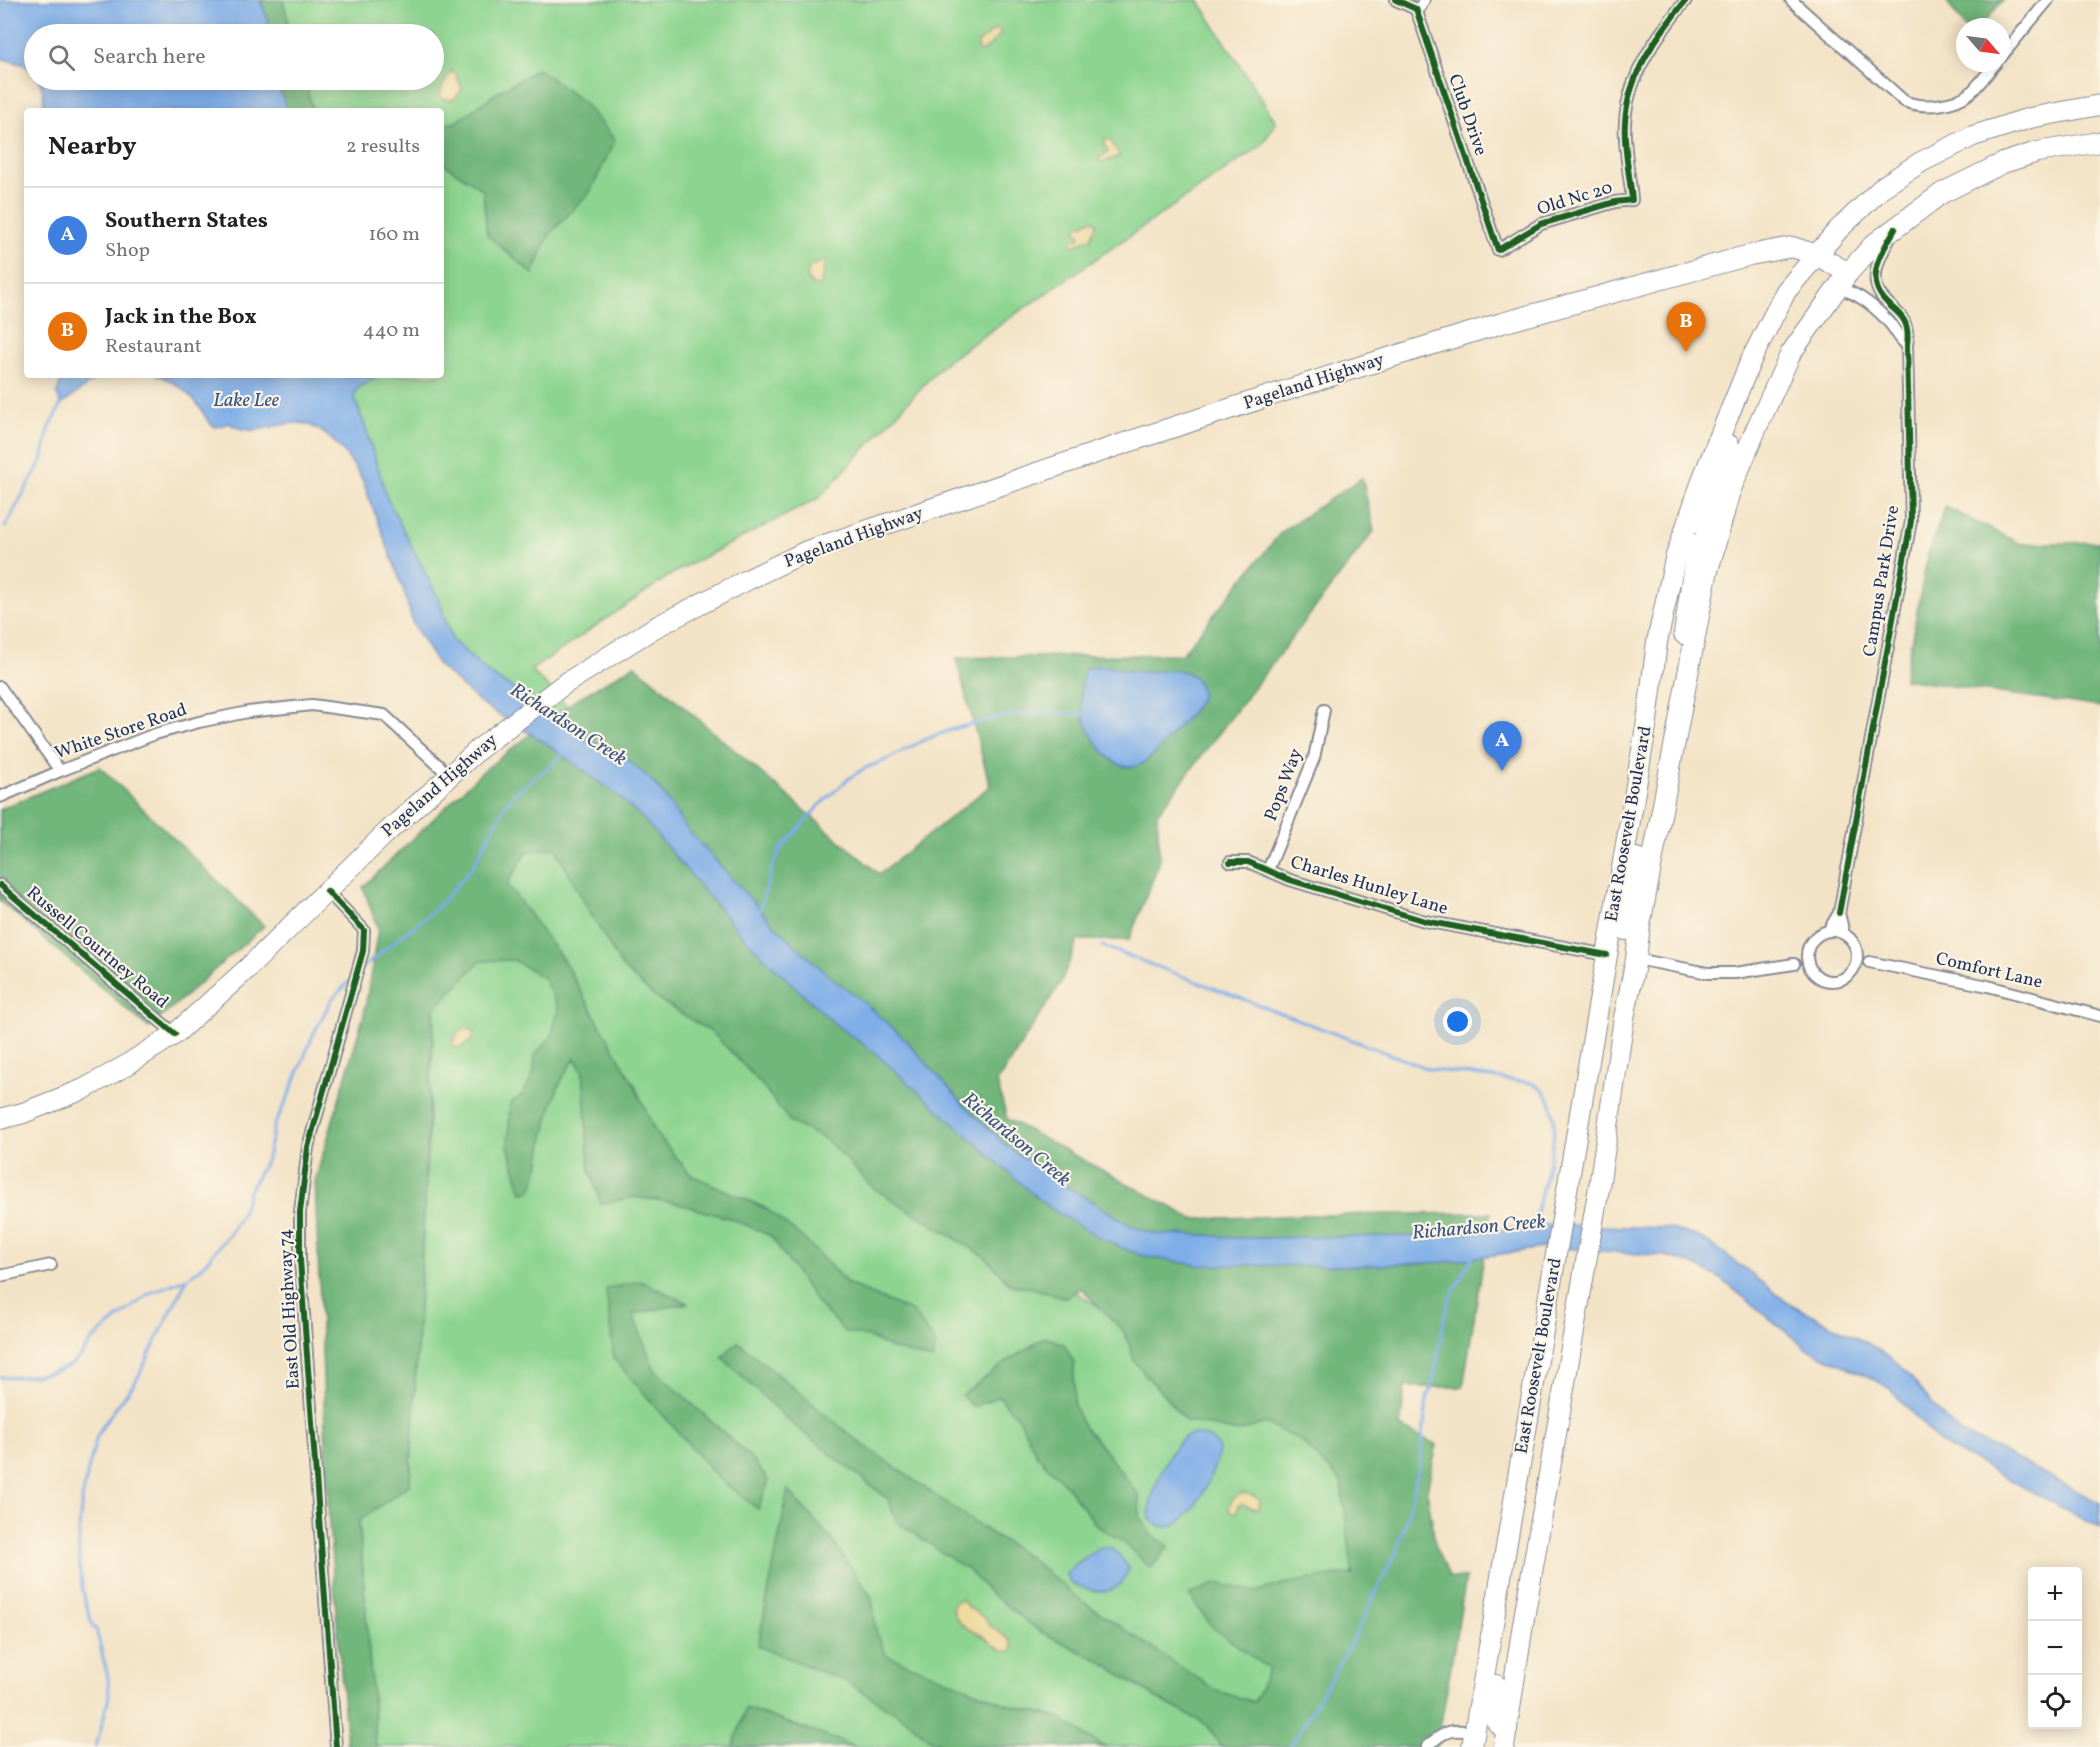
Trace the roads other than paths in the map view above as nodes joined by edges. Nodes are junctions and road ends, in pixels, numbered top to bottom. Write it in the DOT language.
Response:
graph roads {
  1 [pos="1396,0"];
  2 [pos="1424,0"];
  3 [pos="1686,0"];
  4 [pos="1791,0"];
  5 [pos="2048,0"];
  6 [pos="1417,13"];
  7 [pos="2010,46"];
  8 [pos="1988,72"];
  9 [pos="2100,105"];
  10 [pos="2100,142"];
  11 [pos="1895,229"];
  12 [pos="1498,250"];
  13 [pos="1817,255"];
  14 [pos="1842,281"];
  15 [pos="1907,345"];
  16 [pos="1746,374"];
  17 [pos="1682,538"];
  18 [pos="1714,549"];
  19 [pos="1687,672"];
  20 [pos="0,687"];
  21 [pos="1324,710"];
  22 [pos="1639,766"];
  23 [pos="60,771"];
  24 [pos="449,775"];
  25 [pos="0,797"];
  26 [pos="1230,861"];
  27 [pos="1268,870"];
  28 [pos="0,885"];
  29 [pos="327,891"];
  30 [pos="1839,913"];
  31 [pos="1828,931"];
  32 [pos="1844,934"];
  33 [pos="1857,953"];
  34 [pos="1808,954"];
  35 [pos="1607,955"];
  36 [pos="1636,959"];
  37 [pos="1869,962"];
  38 [pos="1794,963"];
  39 [pos="1812,969"];
  40 [pos="1851,971"];
  41 [pos="2100,1016"];
  42 [pos="175,1034"];
  43 [pos="0,1119"];
  44 [pos="1608,1125"];
  45 [pos="51,1265"];
  46 [pos="0,1276"];
  47 [pos="1514,1507"];
  48 [pos="1505,1738"];
  49 [pos="1473,1739"];
  50 [pos="336,1747"];
  51 [pos="1427,1747"];
  52 [pos="1488,1747"];
  1 -- 6 [label="street"];
  2 -- 6 [label="street"];
  3 -- 12 [label="street, Old Nc 20"];
  4 -- 8 [label="street"];
  5 -- 7 [label="street"];
  6 -- 12 [label="street, Club Drive"];
  9 -- 13 [label="highway, East Roosevelt Boulevard"];
  10 -- 11 [label="highway, East Roosevelt Boulevard"];
  11 -- 14 [label="highway, East Roosevelt Boulevard"];
  11 -- 15 [label="street, Campus Park Drive"];
  13 -- 14 [label="highway, Pageland Highway"];
  13 -- 16 [label="highway, East Roosevelt Boulevard"];
  13 -- 24 [label="highway, Pageland Highway"];
  14 -- 15 [label="street"];
  14 -- 18 [label="highway, East Roosevelt Boulevard"];
  15 -- 30 [label="street, Campus Park Drive"];
  16 -- 17 [label="highway, East Roosevelt Boulevard"];
  16 -- 18 [label="highway"];
  17 -- 19 [label="highway"];
  17 -- 22 [label="highway, East Roosevelt Boulevard"];
  18 -- 19 [label="highway, East Roosevelt Boulevard"];
  19 -- 36 [label="highway, East Roosevelt Boulevard"];
  20 -- 23 [label="street"];
  21 -- 27 [label="street, Pops Way"];
  22 -- 35 [label="highway, East Roosevelt Boulevard"];
  22 -- 36 [label="highway"];
  23 -- 24 [label="street, White Store Road"];
  23 -- 25 [label="street, White Store Road"];
  24 -- 29 [label="highway, Pageland Highway"];
  26 -- 27 [label="street, Charles Hunley Lane"];
  27 -- 35 [label="street, Charles Hunley Lane"];
  28 -- 42 [label="street, Russell Courtney Road"];
  29 -- 42 [label="highway, Pageland Highway"];
  29 -- 50 [label="street, East Old Highway 74"];
  30 -- 31 [label="street, Campus Park Drive"];
  30 -- 32 [label="street, Campus Park Drive"];
  31 -- 32 [label="street"];
  31 -- 34 [label="street"];
  32 -- 33 [label="street, Comfort Lane"];
  33 -- 37 [label="street, Comfort Lane"];
  33 -- 40 [label="street"];
  34 -- 38 [label="street"];
  34 -- 39 [label="street"];
  35 -- 44 [label="highway"];
  35 -- 47 [label="highway, East Roosevelt Boulevard"];
  36 -- 38 [label="street"];
  36 -- 44 [label="highway, East Roosevelt Boulevard"];
  37 -- 40 [label="street"];
  37 -- 41 [label="street, Comfort Lane"];
  38 -- 39 [label="street"];
  39 -- 40 [label="street"];
  42 -- 43 [label="highway, Pageland Highway"];
  44 -- 48 [label="highway, East Roosevelt Boulevard"];
  45 -- 46 [label="street"];
  47 -- 48 [label="highway"];
  47 -- 49 [label="highway, East Roosevelt Boulevard"];
  49 -- 51 [label="street"];
  49 -- 52 [label="highway"];
}
